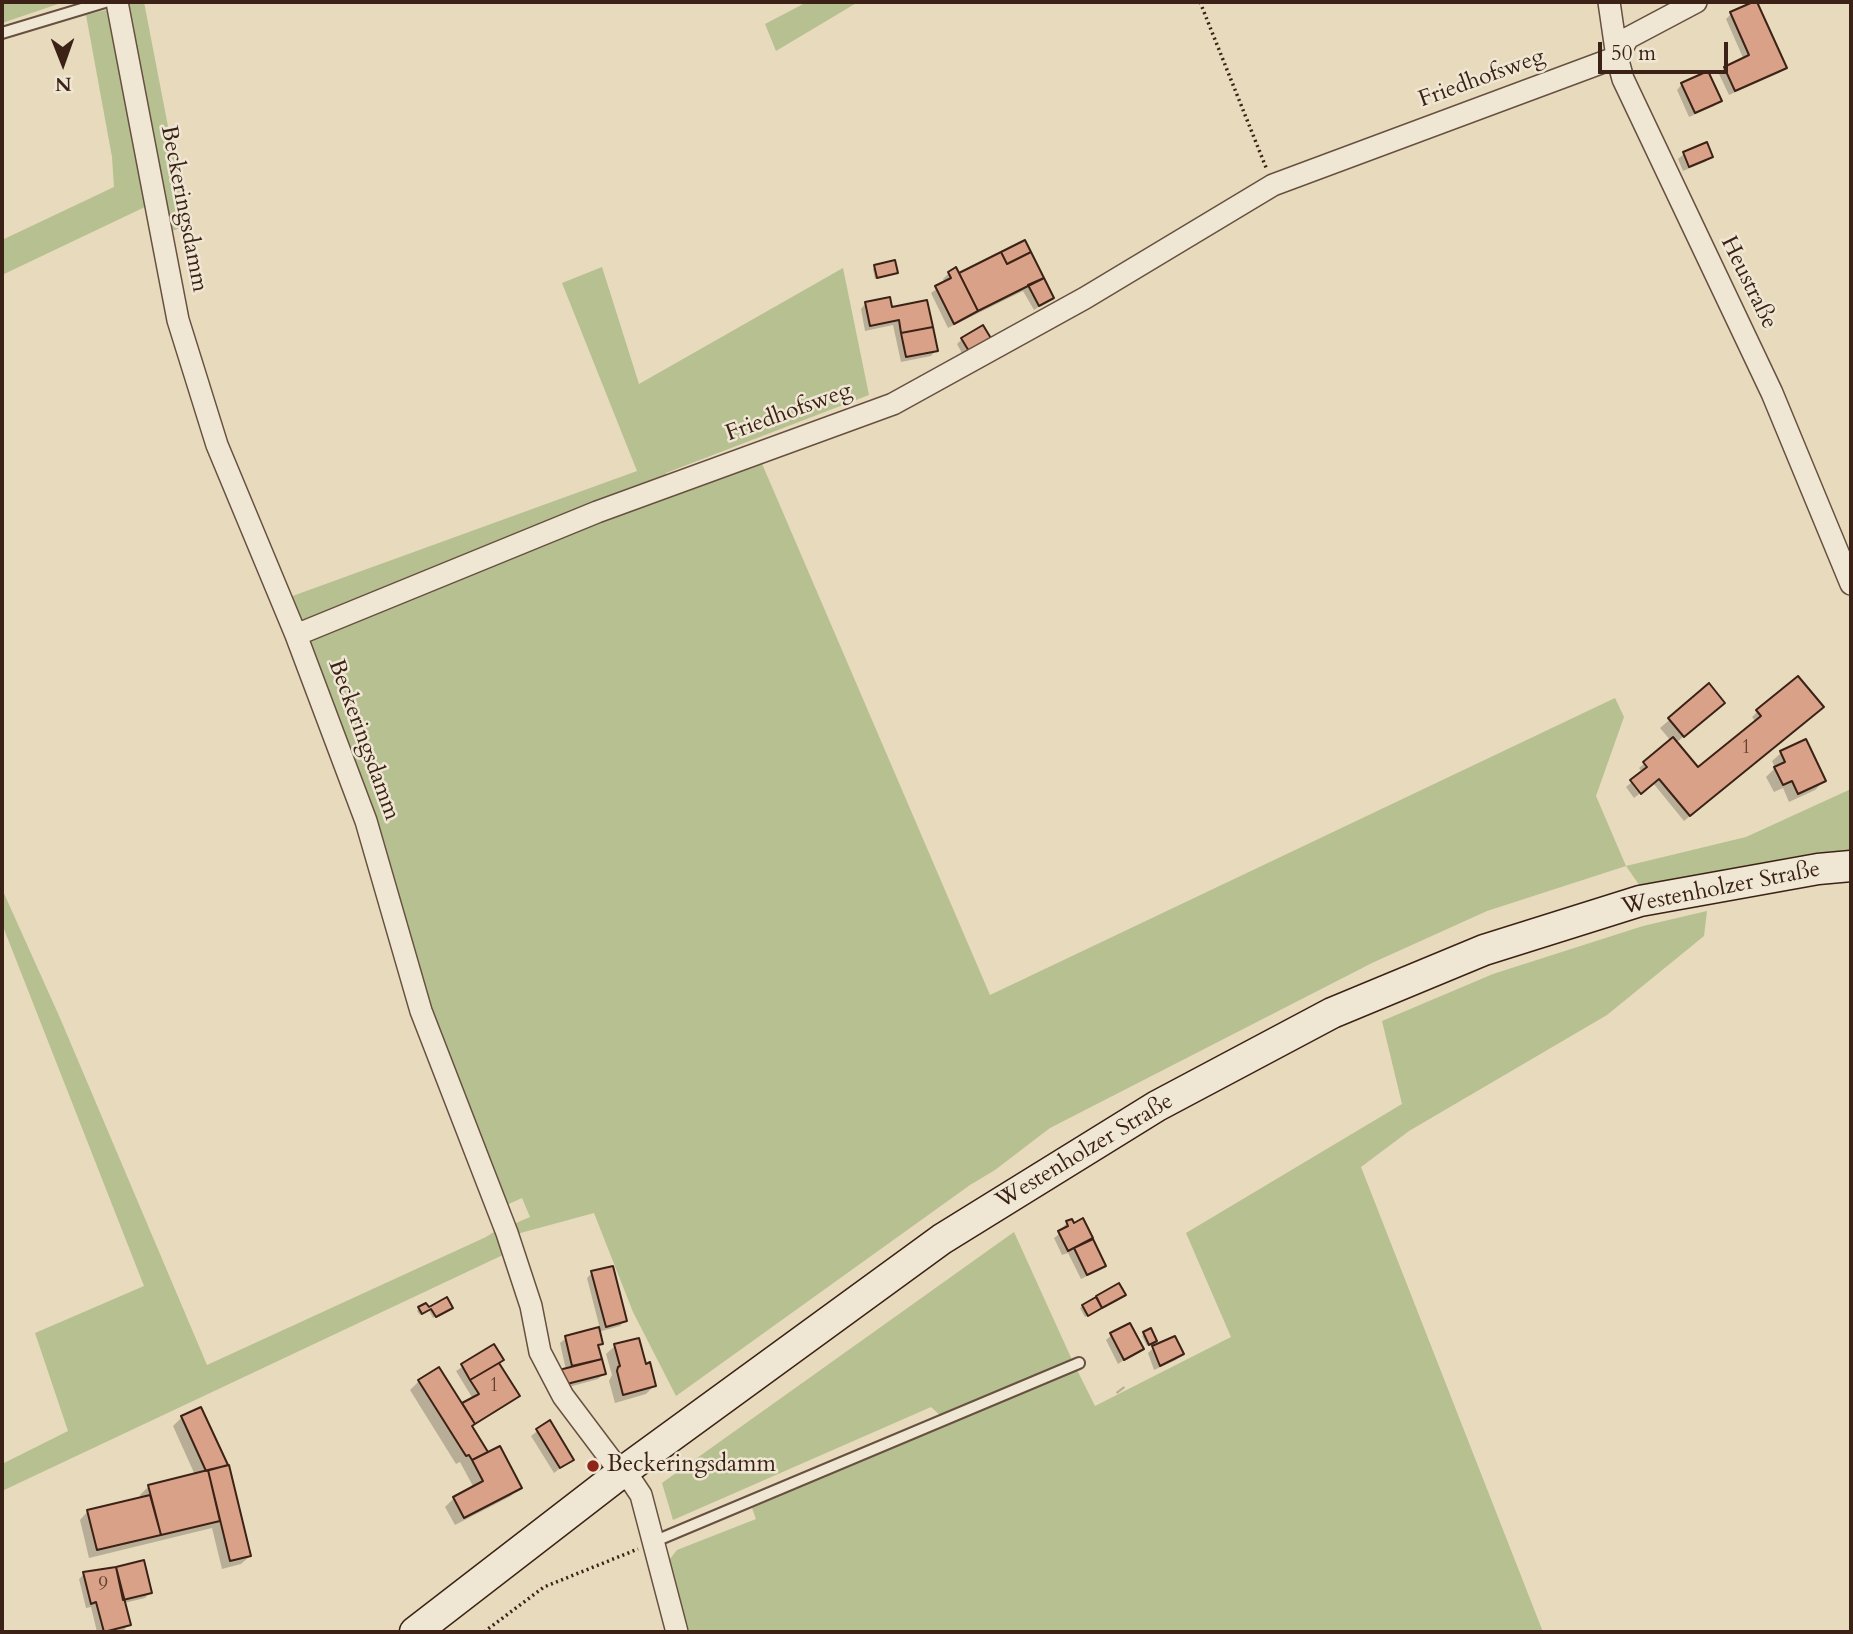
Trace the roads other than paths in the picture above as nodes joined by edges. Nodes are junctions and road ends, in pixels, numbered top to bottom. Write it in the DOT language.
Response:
graph roads {
  1 [pos="105,2"];
  2 [pos="117,2"];
  3 [pos="1609,2"];
  4 [pos="1696,2"];
  5 [pos="2,33"];
  6 [pos="1617,57"];
  7 [pos="1851,584"];
  8 [pos="296,635"];
  9 [pos="1851,866"];
  10 [pos="1079,1363"];
  11 [pos="621,1473"];
  12 [pos="653,1542"];
  13 [pos="415,1632"];
  14 [pos="677,1632"];
  1 -- 5 [label="lane"];
  2 -- 8 [label="street, Beckeringsdamm"];
  3 -- 6 [label="street, Heustraße"];
  4 -- 6 [label="street, Friedhofsweg"];
  6 -- 7 [label="street, Heustraße"];
  6 -- 8 [label="street, Friedhofsweg"];
  8 -- 11 [label="street, Beckeringsdamm"];
  9 -- 11 [label="main road, Westenholzer Straße"];
  10 -- 12 [label="lane"];
  11 -- 12 [label="street, Beckeringsdamm"];
  11 -- 13 [label="main road, Westenholzer Straße"];
  12 -- 14 [label="street, Beckeringsdamm"];
}
